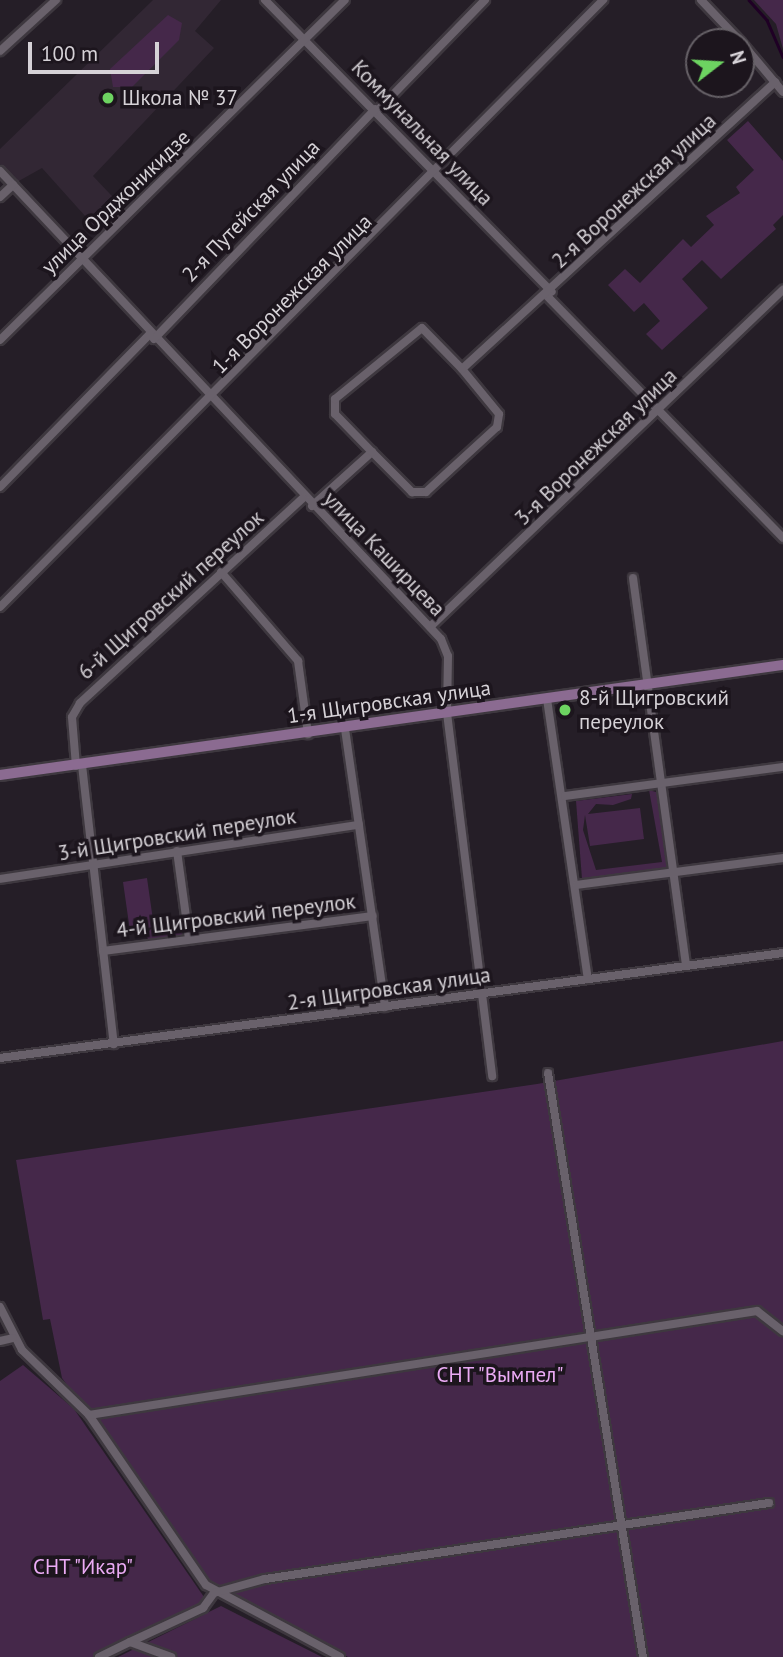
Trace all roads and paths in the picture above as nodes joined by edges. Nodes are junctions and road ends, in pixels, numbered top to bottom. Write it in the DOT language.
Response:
graph roads {
  1 [pos="56,0"];
  2 [pos="265,0"];
  3 [pos="345,0"];
  4 [pos="485,0"];
  5 [pos="603,0"];
  6 [pos="701,0"];
  7 [pos="728,28"];
  8 [pos="306,40"];
  9 [pos="0,51"];
  10 [pos="755,58"];
  11 [pos="775,82"];
  12 [pos="783,92"];
  13 [pos="376,110"];
  14 [pos="0,171"];
  15 [pos="435,173"];
  16 [pos="13,185"];
  17 [pos="0,197"];
  18 [pos="81,260"];
  19 [pos="783,289"];
  20 [pos="550,294"];
  21 [pos="152,337"];
  22 [pos="0,340"];
  23 [pos="462,369"];
  24 [pos="211,400"];
  25 [pos="660,411"];
  26 [pos="372,452"];
  27 [pos="0,487"];
  28 [pos="303,498"];
  29 [pos="312,506"];
  30 [pos="783,538"];
  31 [pos="221,572"];
  32 [pos="633,578"];
  33 [pos="0,607"];
  34 [pos="431,626"];
  35 [pos="783,664"];
  36 [pos="646,685"];
  37 [pos="547,699"];
  38 [pos="447,713"];
  39 [pos="345,729"];
  40 [pos="308,734"];
  41 [pos="79,765"];
  42 [pos="783,767"];
  43 [pos="0,775"];
  44 [pos="661,783"];
  45 [pos="565,796"];
  46 [pos="359,825"];
  47 [pos="177,851"];
  48 [pos="783,858"];
  49 [pos="94,864"];
  50 [pos="673,873"];
  51 [pos="0,879"];
  52 [pos="576,886"];
  53 [pos="373,916"];
  54 [pos="189,939"];
  55 [pos="103,951"];
  56 [pos="783,953"];
  57 [pos="686,965"];
  58 [pos="588,979"];
  59 [pos="485,993"];
  60 [pos="385,1007"];
  61 [pos="114,1044"];
  62 [pos="0,1058"];
  63 [pos="548,1073"];
  64 [pos="492,1076"];
  65 [pos="0,1307"];
  66 [pos="783,1332"];
  67 [pos="590,1337"];
  68 [pos="13,1338"];
  69 [pos="0,1341"];
  70 [pos="89,1415"];
  71 [pos="769,1503"];
  72 [pos="622,1526"];
  73 [pos="214,1592"];
  74 [pos="130,1642"];
  75 [pos="99,1657"];
  76 [pos="171,1657"];
  77 [pos="340,1657"];
  78 [pos="643,1657"];
  1 -- 9 [label="street"];
  2 -- 8 [label="street, Коммунальная улица"];
  3 -- 8 [label="street, улица Орджоникидзе"];
  4 -- 13 [label="street, 2-я Путейская улица"];
  5 -- 15 [label="street, 1-я Воронежская улица"];
  6 -- 7 [label="street"];
  8 -- 13 [label="street, Коммунальная улица"];
  8 -- 18 [label="street, улица Орджоникидзе"];
  10 -- 11 [label="street"];
  11 -- 12 [label="street"];
  11 -- 20 [label="street, 2-я Воронежская улица"];
  13 -- 15 [label="street, Коммунальная улица"];
  13 -- 21 [label="street, 2-я Путейская улица"];
  14 -- 16 [label="street, улица Каширцева"];
  15 -- 20 [label="street, Коммунальная улица"];
  15 -- 24 [label="street, 1-я Воронежская улица"];
  16 -- 17 [label="street"];
  16 -- 18 [label="street, улица Каширцева"];
  18 -- 21 [label="street, улица Каширцева"];
  18 -- 22 [label="street, улица Орджоникидзе"];
  19 -- 25 [label="street, 3-я Воронежская улица"];
  20 -- 23 [label="street, 2-я Воронежская улица"];
  20 -- 25 [label="street, Коммунальная улица"];
  21 -- 24 [label="street, улица Каширцева"];
  21 -- 27 [label="street, 2-я Путейская улица"];
  23 -- 26 [label="street"];
  23 -- 26 [label="street"];
  24 -- 28 [label="street, улица Каширцева"];
  24 -- 33 [label="street, 1-я Воронежская улица"];
  25 -- 30 [label="street, Коммунальная улица"];
  25 -- 34 [label="street, 3-я Воронежская улица"];
  26 -- 29 [label="street"];
  28 -- 29 [label="street, улица Каширцева"];
  28 -- 31 [label="street, 6-й Щигровский переулок"];
  29 -- 34 [label="street, улица Каширцева"];
  31 -- 40 [label="street"];
  31 -- 41 [label="street, 6-й Щигровский переулок"];
  32 -- 36 [label="street"];
  34 -- 38 [label="street, улица Каширцева"];
  35 -- 36 [label="street, 1-я Щигровская улица"];
  36 -- 37 [label="street, 1-я Щигровская улица"];
  36 -- 44 [label="street"];
  37 -- 38 [label="street, 1-я Щигровская улица"];
  37 -- 45 [label="street"];
  38 -- 39 [label="street, 1-я Щигровская улица"];
  38 -- 59 [label="street, улица Каширцева"];
  39 -- 40 [label="street, 1-я Щигровская улица"];
  39 -- 46 [label="street"];
  40 -- 41 [label="street, 1-я Щигровская улица"];
  41 -- 43 [label="street, 1-я Щигровская улица"];
  41 -- 49 [label="street, 6-й Щигровский переулок"];
  42 -- 44 [label="street"];
  44 -- 45 [label="street"];
  44 -- 50 [label="street"];
  45 -- 52 [label="street"];
  46 -- 47 [label="street, 3-й Щигровский переулок"];
  46 -- 53 [label="street"];
  47 -- 49 [label="street, 3-й Щигровский переулок"];
  47 -- 54 [label="street"];
  48 -- 50 [label="street"];
  49 -- 51 [label="street, 3-й Щигровский переулок"];
  49 -- 55 [label="street, 6-й Щигровский переулок"];
  50 -- 52 [label="street"];
  50 -- 57 [label="street"];
  52 -- 58 [label="street"];
  53 -- 54 [label="street, 4-й Щигровский переулок"];
  53 -- 60 [label="street"];
  54 -- 55 [label="street, 4-й Щигровский переулок"];
  55 -- 61 [label="street, 6-й Щигровский переулок"];
  56 -- 57 [label="street, 2-я Щигровская улица"];
  57 -- 58 [label="street, 2-я Щигровская улица"];
  58 -- 59 [label="street, 2-я Щигровская улица"];
  59 -- 60 [label="street, 2-я Щигровская улица"];
  59 -- 64 [label="street, улица Каширцева"];
  60 -- 61 [label="street, 2-я Щигровская улица"];
  61 -- 62 [label="street, 2-я Щигровская улица"];
  63 -- 67 [label="street"];
  65 -- 68 [label="street"];
  66 -- 67 [label="street"];
  67 -- 70 [label="street"];
  67 -- 72 [label="street"];
  68 -- 69 [label="street"];
  68 -- 70 [label="street"];
  70 -- 73 [label="street"];
  71 -- 72 [label="street"];
  72 -- 73 [label="street"];
  72 -- 78 [label="street"];
  73 -- 74 [label="street"];
  73 -- 77 [label="street"];
  74 -- 75 [label="street"];
  74 -- 76 [label="street"];
}
